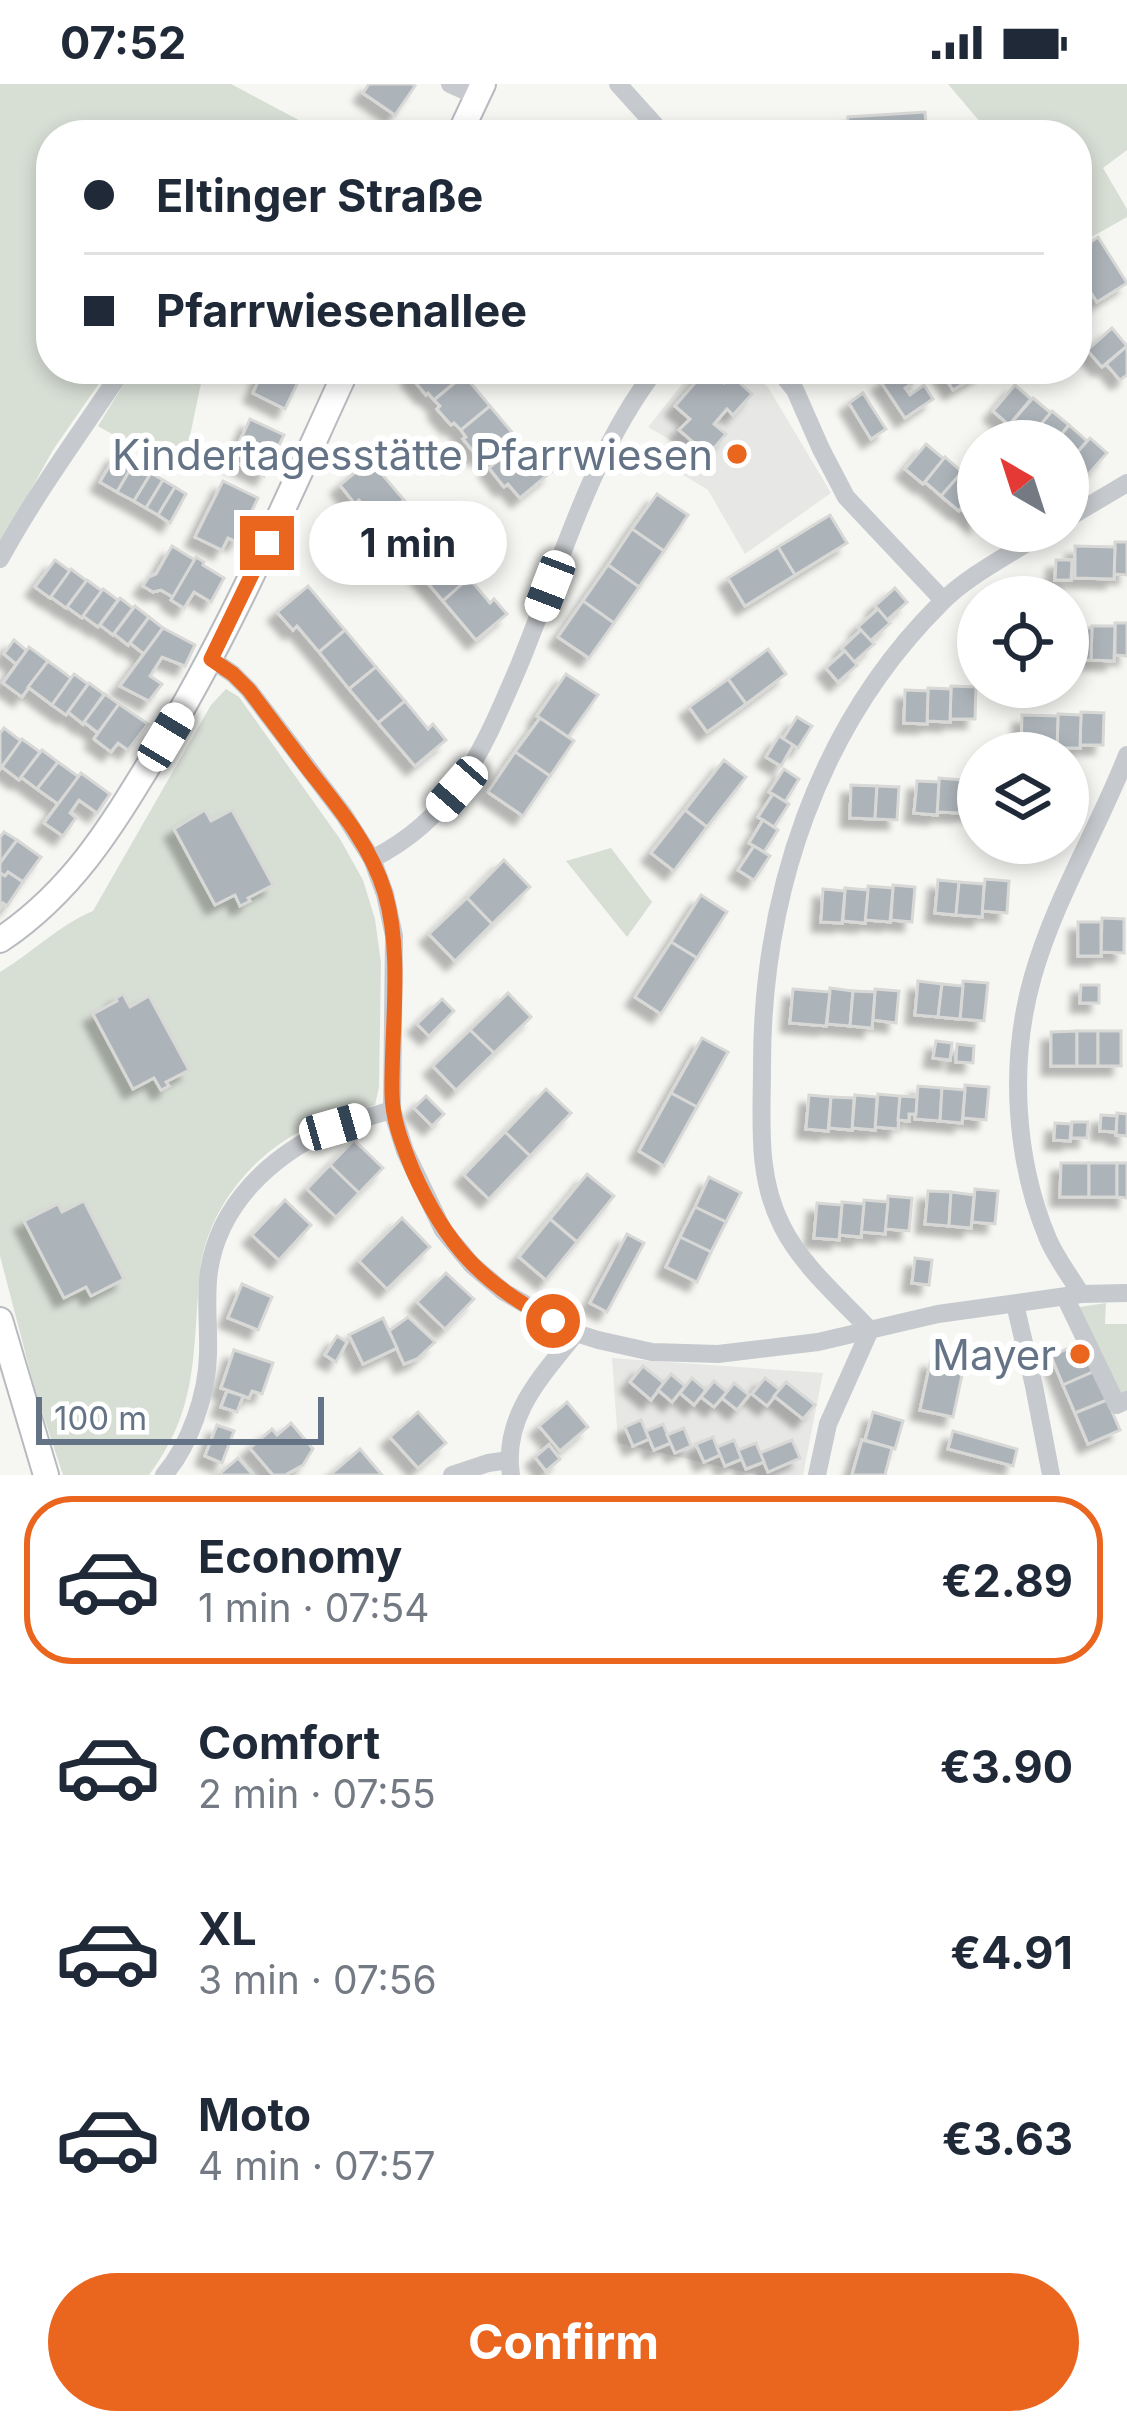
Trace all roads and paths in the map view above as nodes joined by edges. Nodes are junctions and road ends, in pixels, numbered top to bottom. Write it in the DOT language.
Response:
graph roads {
  1 [pos="450,84"];
  2 [pos="618,84"];
  3 [pos="480,90"];
  4 [pos="466,120"];
  5 [pos="650,120"];
  6 [pos="113,384"];
  7 [pos="340,384"];
  8 [pos="647,384"];
  9 [pos="790,384"];
  10 [pos="1127,483"];
  11 [pos="1089,506"];
  12 [pos="1015,552"];
  13 [pos="0,559"];
  14 [pos="943,600"];
  15 [pos="211,659"];
  16 [pos="1127,754"];
  17 [pos="372,859"];
  18 [pos="0,940"];
  19 [pos="392,1110"];
  20 [pos="1127,1293"];
  21 [pos="1073,1295"];
  22 [pos="1015,1304"];
  23 [pos="0,1320"];
  24 [pos="870,1330"];
  25 [pos="577,1334"];
  26 [pos="1127,1400"];
  27 [pos="510,1467"];
  28 [pos="46,1475"];
  29 [pos="164,1475"];
  30 [pos="452,1475"];
  31 [pos="817,1475"];
  32 [pos="1051,1475"];
  1 -- 3 [label="street"];
  2 -- 5 [label="street"];
  3 -- 4 [label="main road"];
  6 -- 13 [label="street"];
  7 -- 15 [label="main road"];
  8 -- 17 [label="street"];
  9 -- 14 [label="street"];
  10 -- 11 [label="street"];
  12 -- 14 [label="street"];
  14 -- 24 [label="street"];
  15 -- 17 [label="street"];
  15 -- 18 [label="main road"];
  16 -- 21 [label="street"];
  17 -- 19 [label="street"];
  19 -- 25 [label="street"];
  19 -- 29 [label="street"];
  20 -- 21 [label="street"];
  21 -- 22 [label="street"];
  21 -- 26 [label="street"];
  22 -- 24 [label="street"];
  22 -- 32 [label="street"];
  23 -- 28 [label="main road"];
  24 -- 25 [label="street"];
  24 -- 31 [label="street"];
  25 -- 27 [label="street"];
  27 -- 30 [label="street"];
}
